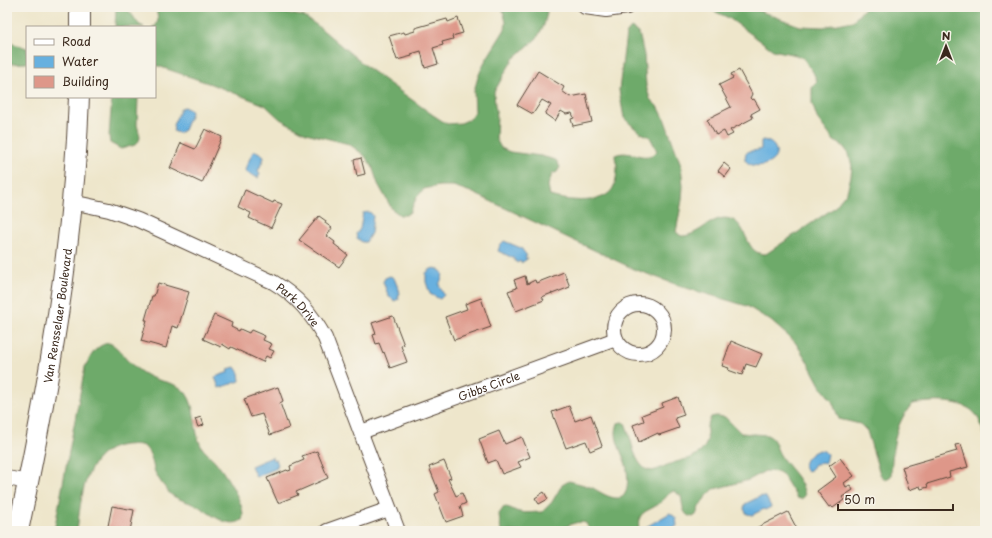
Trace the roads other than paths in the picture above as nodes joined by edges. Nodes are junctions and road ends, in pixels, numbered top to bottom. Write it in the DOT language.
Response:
graph roads {
  1 [pos="80,7"];
  2 [pos="585,7"];
  3 [pos="627,7"];
  4 [pos="80,26"];
  5 [pos="79,98"];
  6 [pos="72,202"];
  7 [pos="616,338"];
  8 [pos="361,432"];
  9 [pos="7,478"];
  10 [pos="28,482"];
  11 [pos="389,509"];
  12 [pos="18,531"];
  13 [pos="328,531"];
  14 [pos="398,531"];
  1 -- 4 [label="main road"];
  2 -- 3 [label="street"];
  5 -- 6 [label="main road, Van Rensselaer Boulevard"];
  6 -- 8 [label="street, Park Drive"];
  6 -- 10 [label="main road, Van Rensselaer Boulevard"];
  7 -- 8 [label="street, Gibbs Circle"];
  8 -- 11 [label="street, Park Drive"];
  9 -- 10 [label="street"];
  10 -- 12 [label="main road, Van Rensselaer Boulevard"];
  11 -- 13 [label="street"];
  11 -- 14 [label="street, Park Drive"];
}
